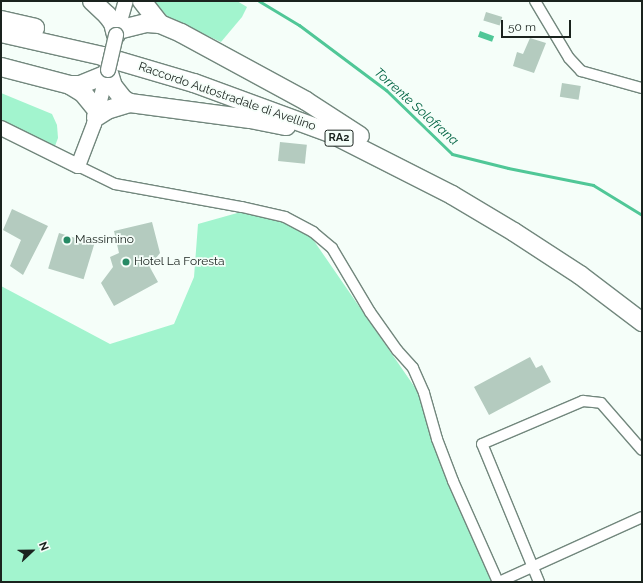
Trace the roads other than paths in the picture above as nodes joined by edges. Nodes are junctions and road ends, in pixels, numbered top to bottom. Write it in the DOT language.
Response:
graph roads {
  1 [pos="92,1"];
  2 [pos="126,1"];
  3 [pos="142,1"];
  4 [pos="535,1"];
  5 [pos="1,20"];
  6 [pos="160,24"];
  7 [pos="117,32"];
  8 [pos="1,33"];
  9 [pos="1,67"];
  10 [pos="107,72"];
  11 [pos="70,85"];
  12 [pos="642,88"];
  13 [pos="130,103"];
  14 [pos="96,114"];
  15 [pos="1,128"];
  16 [pos="360,136"];
  17 [pos="373,155"];
  18 [pos="78,166"];
  19 [pos="642,307"];
  20 [pos="642,322"];
  21 [pos="642,450"];
  22 [pos="642,517"];
  23 [pos="533,567"];
  24 [pos="499,582"];
  25 [pos="539,582"];
  1 -- 7 [label="highway"];
  2 -- 7 [label="street"];
  3 -- 6 [label="highway"];
  4 -- 12 [label="street"];
  5 -- 16 [label="highway, Raccordo Autostradale di Avellino / RA2"];
  6 -- 7 [label="highway"];
  6 -- 16 [label="highway"];
  7 -- 10 [label="street, bridge"];
  8 -- 17 [label="highway, Raccordo Autostradale di Avellino / RA2"];
  9 -- 11 [label="highway"];
  10 -- 11 [label="highway"];
  10 -- 13 [label="highway"];
  10 -- 14 [label="street"];
  11 -- 14 [label="highway"];
  13 -- 14 [label="highway"];
  13 -- 17 [label="highway"];
  14 -- 18 [label="street"];
  15 -- 18 [label="street"];
  16 -- 19 [label="highway, Raccordo Autostradale di Avellino / RA2"];
  17 -- 20 [label="highway, Raccordo Autostradale di Avellino / RA2"];
  18 -- 24 [label="street"];
  21 -- 23 [label="street"];
  22 -- 23 [label="street"];
  23 -- 24 [label="street"];
  23 -- 25 [label="street"];
}
